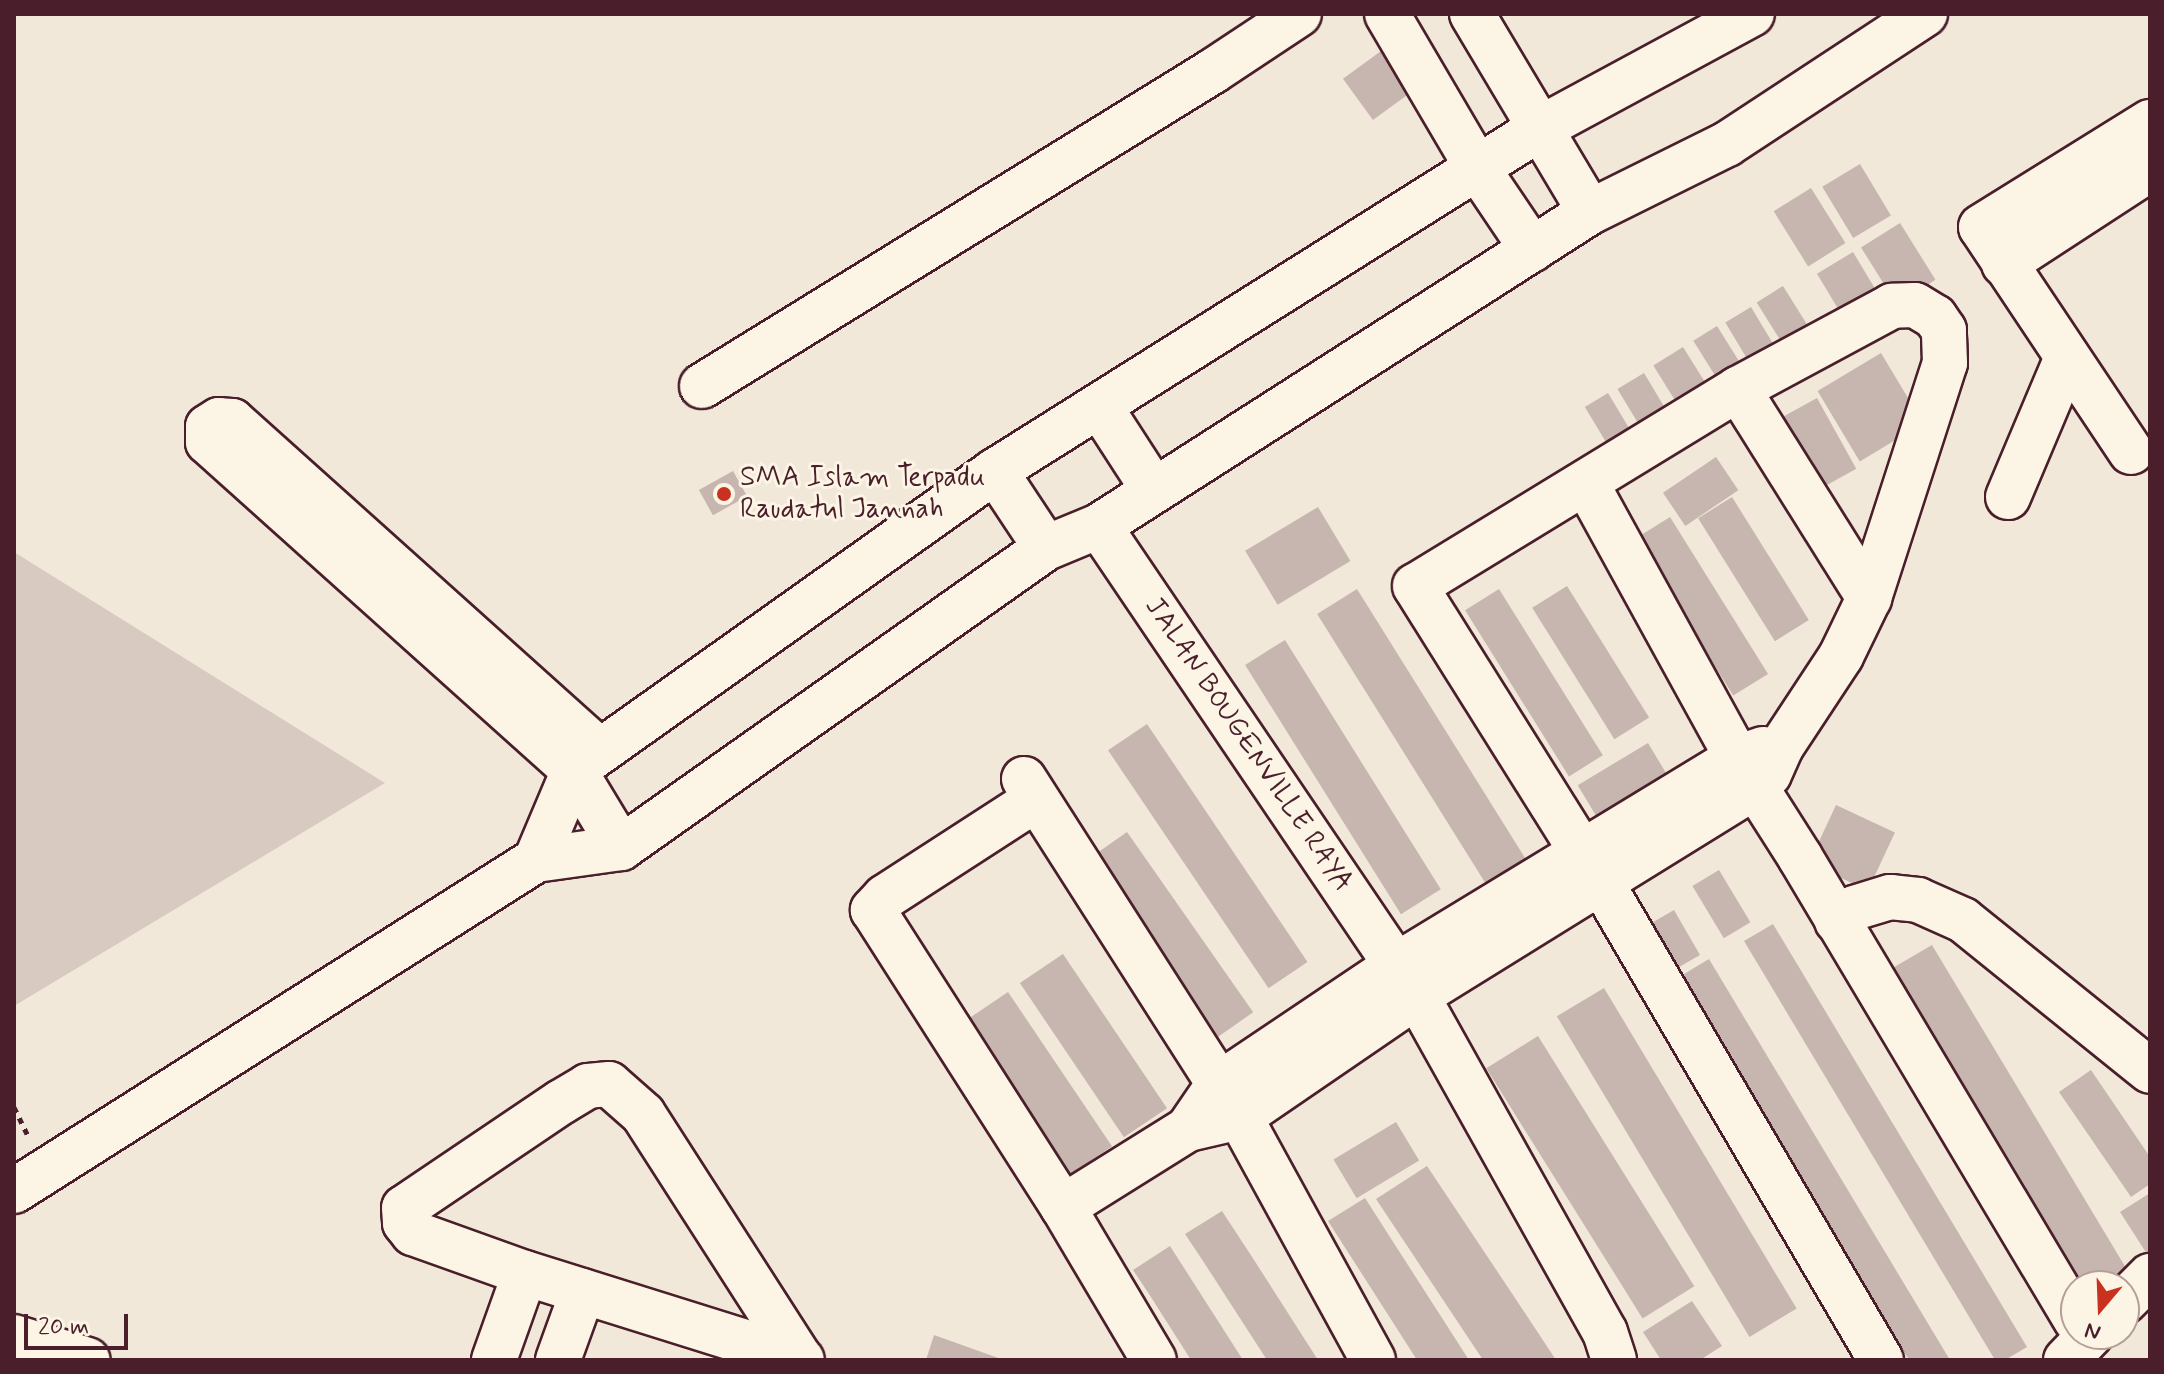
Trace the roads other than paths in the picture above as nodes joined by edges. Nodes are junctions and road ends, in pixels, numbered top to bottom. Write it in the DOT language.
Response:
graph roads {
  1 [pos="1299,14"];
  2 [pos="1387,14"];
  3 [pos="1472,14"];
  4 [pos="1752,14"];
  5 [pos="1925,14"];
  6 [pos="1539,129"];
  7 [pos="2146,154"];
  8 [pos="1478,169"];
  9 [pos="1590,212"];
  10 [pos="1532,249"];
  11 [pos="2067,357"];
  12 [pos="702,386"];
  13 [pos="1738,389"];
  14 [pos="1100,407"];
  15 [pos="2131,452"];
  16 [pos="995,471"];
  17 [pos="1586,483"];
  18 [pos="1153,489"];
  19 [pos="2008,497"];
  20 [pos="1099,526"];
  21 [pos="338,537"];
  22 [pos="1046,548"];
  23 [pos="1869,598"];
  24 [pos="587,760"];
  25 [pos="1746,773"];
  26 [pos="621,848"];
  27 [pos="536,860"];
  28 [pos="1592,867"];
  29 [pos="1837,921"];
  30 [pos="1407,980"];
  31 [pos="2150,1071"];
  32 [pos="1229,1101"];
  33 [pos="14,1191"];
  34 [pos="1063,1207"];
  35 [pos="525,1273"];
  36 [pos="583,1291"];
  37 [pos="2060,1301"];
  38 [pos="1853,1316"];
  39 [pos="14,1337"];
  40 [pos="88,1360"];
  41 [pos="494,1360"];
  42 [pos="558,1360"];
  43 [pos="801,1360"];
  44 [pos="1154,1360"];
  45 [pos="1373,1360"];
  46 [pos="1614,1360"];
  47 [pos="1840,1360"];
  48 [pos="1881,1360"];
  1 -- 12 [label="street"];
  2 -- 8 [label="street"];
  3 -- 6 [label="street"];
  4 -- 6 [label="street"];
  5 -- 9 [label="street"];
  6 -- 8 [label="street"];
  6 -- 9 [label="street"];
  7 -- 11 [label="street"];
  8 -- 10 [label="street"];
  8 -- 14 [label="street"];
  9 -- 10 [label="street"];
  10 -- 18 [label="street"];
  11 -- 15 [label="street"];
  11 -- 19 [label="street"];
  13 -- 17 [label="street"];
  13 -- 23 [label="street"];
  13 -- 23 [label="street"];
  14 -- 16 [label="street"];
  14 -- 18 [label="street"];
  16 -- 22 [label="street"];
  16 -- 24 [label="street"];
  17 -- 25 [label="street"];
  17 -- 28 [label="street"];
  18 -- 20 [label="street"];
  20 -- 22 [label="street"];
  20 -- 30 [label="street, JALAN BOUGENVILLE RAYA"];
  21 -- 24 [label="street"];
  22 -- 26 [label="street"];
  23 -- 25 [label="street"];
  24 -- 26 [label="street"];
  24 -- 27 [label="street"];
  25 -- 28 [label="street"];
  25 -- 29 [label="street"];
  26 -- 27 [label="street"];
  27 -- 33 [label="street"];
  28 -- 30 [label="street"];
  28 -- 38 [label="street"];
  29 -- 31 [label="street"];
  29 -- 37 [label="street"];
  30 -- 32 [label="street"];
  30 -- 46 [label="street, JALAN BOUGENVILLE RAYA"];
  32 -- 34 [label="street"];
  32 -- 34 [label="street"];
  32 -- 45 [label="street"];
  34 -- 44 [label="street"];
  35 -- 36 [label="street"];
  35 -- 41 [label="street"];
  35 -- 43 [label="street"];
  36 -- 42 [label="street"];
  36 -- 43 [label="street"];
  38 -- 47 [label="street"];
  38 -- 48 [label="street"];
  39 -- 40 [label="street"];
}
